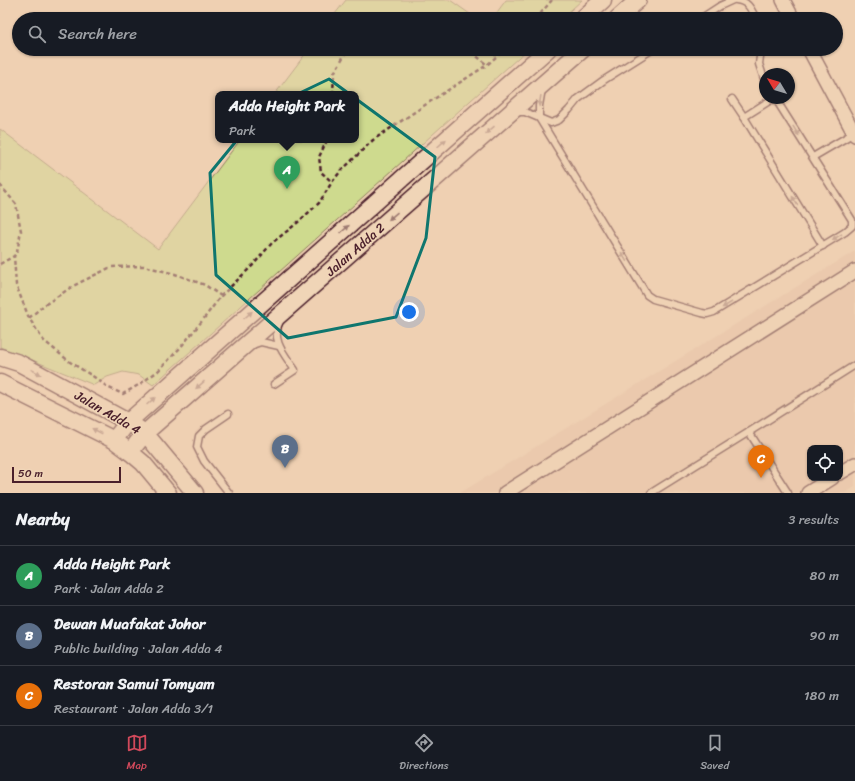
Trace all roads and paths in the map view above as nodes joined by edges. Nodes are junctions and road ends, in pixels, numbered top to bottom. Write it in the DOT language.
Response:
graph roads {
  1 [pos="552,0"];
  2 [pos="603,0"];
  3 [pos="638,0"];
  4 [pos="734,0"];
  5 [pos="783,0"];
  6 [pos="542,12"];
  7 [pos="590,12"];
  8 [pos="624,12"];
  9 [pos="711,12"];
  10 [pos="752,12"];
  11 [pos="789,12"];
  12 [pos="344,56"];
  13 [pos="476,56"];
  14 [pos="497,56"];
  15 [pos="540,56"];
  16 [pos="575,56"];
  17 [pos="642,56"];
  18 [pos="760,56"];
  19 [pos="813,56"];
  20 [pos="487,65"];
  21 [pos="760,68"];
  22 [pos="543,84"];
  23 [pos="333,91"];
  24 [pos="732,99"];
  25 [pos="765,104"];
  26 [pos="779,104"];
  27 [pos="509,114"];
  28 [pos="744,117"];
  29 [pos="539,118"];
  30 [pos="854,134"];
  31 [pos="326,143"];
  32 [pos="813,158"];
  33 [pos="332,182"];
  34 [pos="0,185"];
  35 [pos="823,246"];
  36 [pos="14,256"];
  37 [pos="0,264"];
  38 [pos="855,271"];
  39 [pos="326,275"];
  40 [pos="220,296"];
  41 [pos="29,318"];
  42 [pos="279,346"];
  43 [pos="0,357"];
  44 [pos="855,365"];
  45 [pos="217,370"];
  46 [pos="0,383"];
  47 [pos="274,384"];
  48 [pos="187,397"];
  49 [pos="228,414"];
  50 [pos="128,422"];
  51 [pos="750,432"];
  52 [pos="145,433"];
  53 [pos="114,440"];
  54 [pos="130,452"];
  55 [pos="855,464"];
  56 [pos="174,468"];
  57 [pos="843,471"];
  58 [pos="827,481"];
  59 [pos="168,493"];
  60 [pos="195,493"];
  61 [pos="229,493"];
  62 [pos="505,493"];
  63 [pos="651,493"];
  64 [pos="788,493"];
  65 [pos="808,493"];
  1 -- 6 [label="path"];
  2 -- 7 [label="street"];
  3 -- 8 [label="street"];
  4 -- 9 [label="lane"];
  4 -- 10 [label="lane"];
  5 -- 11 [label="street"];
  12 -- 23 [label="path"];
  13 -- 20 [label="path"];
  14 -- 20 [label="path"];
  50 -- 15 [label="street, Jalan Adda 2, one-way"];
  16 -- 22 [label="street, Jalan Adda 2"];
  17 -- 29 [label="lane"];
  18 -- 21 [label="lane"];
  19 -- 30 [label="street"];
  20 -- 33 [label="path"];
  22 -- 27 [label="street, Jalan Adda 2"];
  22 -- 29 [label="lane, one-way"];
  24 -- 28 [label="lane"];
  25 -- 28 [label="lane"];
  26 -- 32 [label="lane, one-way"];
  27 -- 29 [label="lane"];
  27 -- 39 [label="street, Jalan Adda 2, one-way"];
  35 -- 28 [label="lane, one-way"];
  35 -- 29 [label="lane, one-way"];
  30 -- 32 [label="lane"];
  31 -- 33 [label="path"];
  32 -- 35 [label="lane, one-way"];
  33 -- 40 [label="path"];
  34 -- 36 [label="path"];
  36 -- 37 [label="path"];
  36 -- 41 [label="path"];
  38 -- 62 [label="street"];
  39 -- 42 [label="lane"];
  39 -- 45 [label="street, Jalan Adda 2"];
  40 -- 41 [label="path"];
  40 -- 41 [label="path"];
  42 -- 45 [label="lane"];
  42 -- 47 [label="lane"];
  43 -- 50 [label="street, Jalan Adda 4, one-way"];
  44 -- 51 [label="lane"];
  45 -- 48 [label="street, Jalan Adda 2, one-way"];
  53 -- 46 [label="street, Jalan Adda 4, one-way"];
  48 -- 52 [label="street, Jalan Adda 2"];
  48 -- 56 [label="street"];
  49 -- 61 [label="lane"];
  50 -- 52 [label="street, Jalan Adda 4"];
  50 -- 53 [label="street, Jalan Adda 2"];
  51 -- 63 [label="lane"];
  51 -- 64 [label="lane"];
  52 -- 54 [label="street, Jalan Adda 2"];
  52 -- 56 [label="street, Jalan Adda 4"];
  53 -- 54 [label="street, Jalan Adda 4"];
  54 -- 59 [label="street, Jalan Adda 4"];
  55 -- 57 [label="street"];
  56 -- 60 [label="street, Jalan Adda 4"];
  58 -- 65 [label="street"];
}
